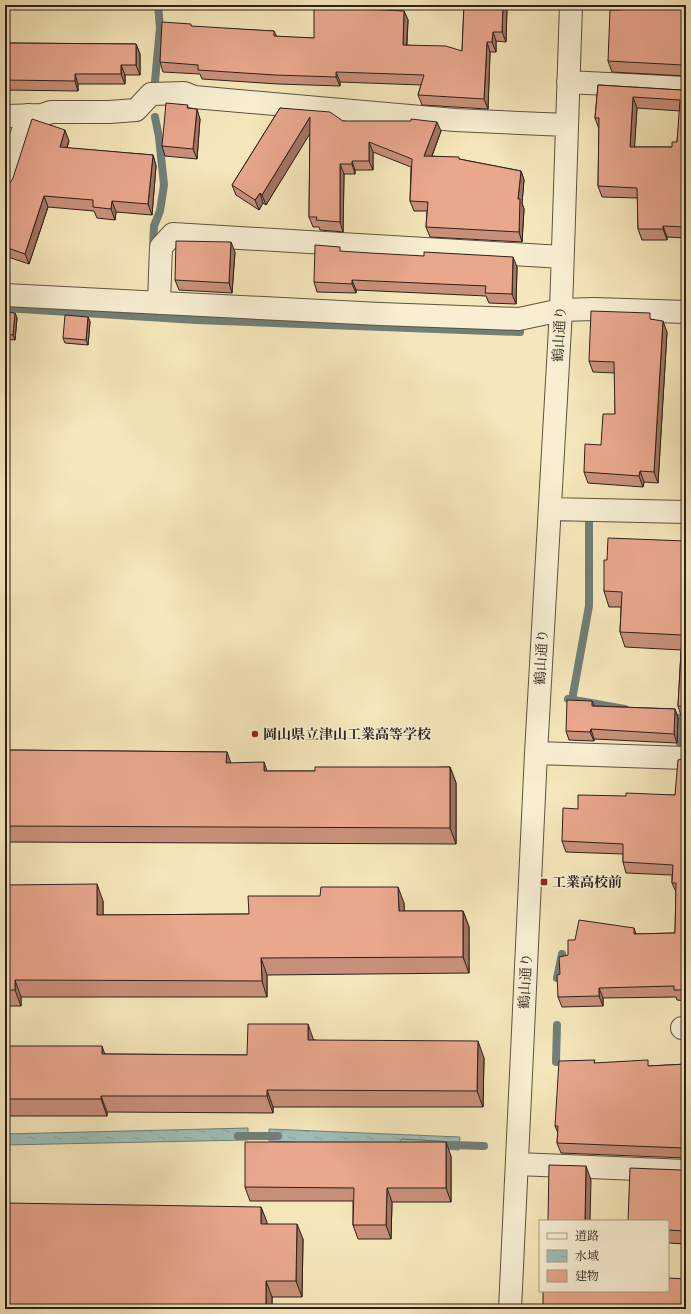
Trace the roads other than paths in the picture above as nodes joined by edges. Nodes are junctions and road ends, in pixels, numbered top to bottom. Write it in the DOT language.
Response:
graph roads {
  1 [pos="571,5"];
  2 [pos="568,82"];
  3 [pos="686,88"];
  4 [pos="28,115"];
  5 [pos="5,116"];
  6 [pos="566,125"];
  7 [pos="5,185"];
  8 [pos="562,257"];
  9 [pos="5,295"];
  10 [pos="159,303"];
  11 [pos="561,310"];
  12 [pos="686,312"];
  13 [pos="550,509"];
  14 [pos="686,512"];
  15 [pos="536,753"];
  16 [pos="686,758"];
  17 [pos="517,1164"];
  18 [pos="686,1171"];
  19 [pos="510,1309"];
  1 -- 2 [label="street, 鶴山通り"];
  2 -- 3 [label="street"];
  2 -- 6 [label="street, 鶴山通り"];
  4 -- 5 [label="street"];
  4 -- 6 [label="street"];
  4 -- 7 [label="street"];
  6 -- 8 [label="street, 鶴山通り"];
  8 -- 10 [label="street"];
  8 -- 11 [label="street, 鶴山通り"];
  9 -- 10 [label="street"];
  10 -- 11 [label="street"];
  11 -- 12 [label="street"];
  11 -- 13 [label="street, 鶴山通り"];
  13 -- 14 [label="street"];
  13 -- 15 [label="street, 鶴山通り"];
  15 -- 16 [label="street"];
  15 -- 17 [label="street, 鶴山通り"];
  17 -- 18 [label="street"];
  17 -- 19 [label="street, 鶴山通り"];
}
